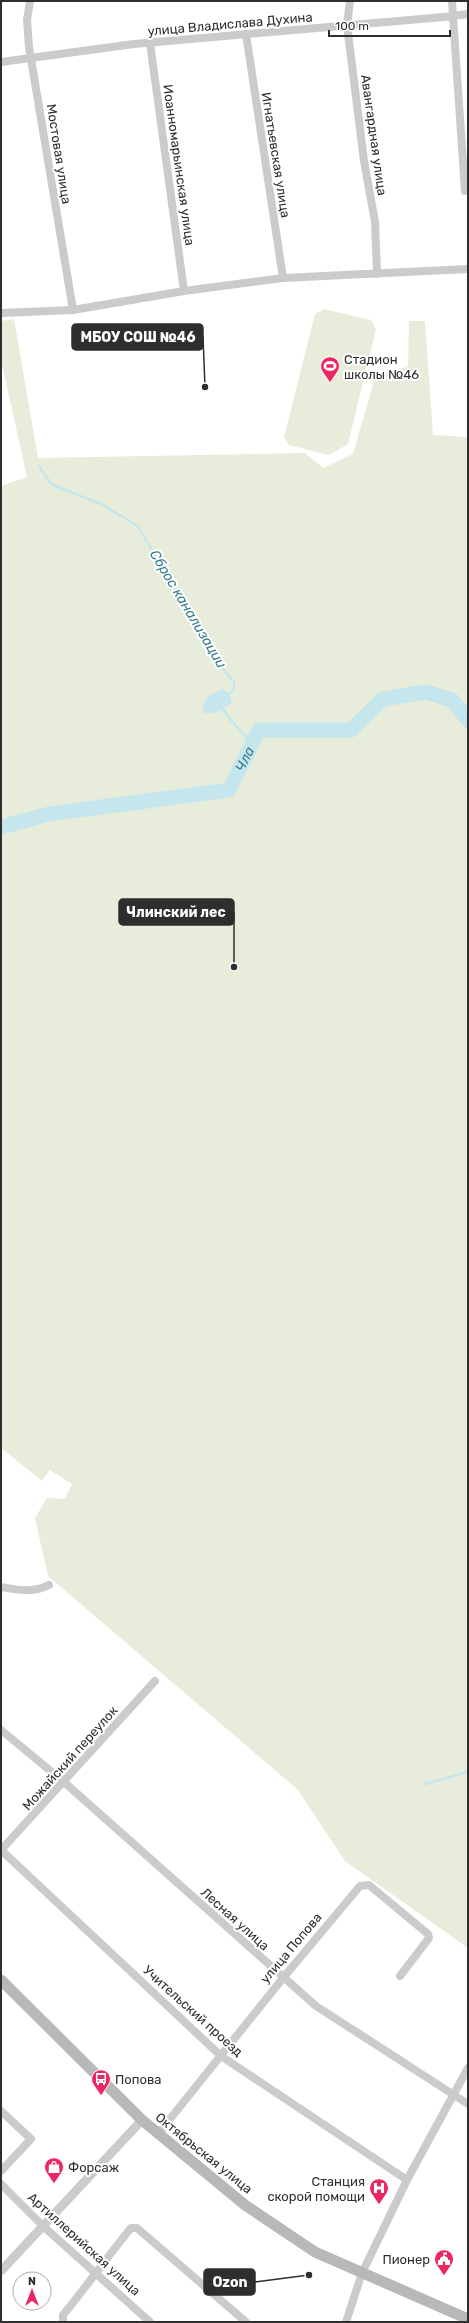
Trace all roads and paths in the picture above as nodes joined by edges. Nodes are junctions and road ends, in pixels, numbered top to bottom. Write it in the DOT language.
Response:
graph roads {
  1 [pos="30,1"];
  2 [pos="350,1"];
  3 [pos="452,1"];
  4 [pos="468,14"];
  5 [pos="454,16"];
  6 [pos="347,25"];
  7 [pos="246,34"];
  8 [pos="150,43"];
  9 [pos="30,57"];
  10 [pos="1,62"];
  11 [pos="468,190"];
  12 [pos="468,269"];
  13 [pos="377,274"];
  14 [pos="283,278"];
  15 [pos="184,291"];
  16 [pos="73,310"];
  17 [pos="1,313"];
  18 [pos="49,1585"];
  19 [pos="1,1587"];
  20 [pos="155,1681"];
  21 [pos="1,1730"];
  22 [pos="64,1782"];
  23 [pos="1,1850"];
  24 [pos="400,1976"];
  25 [pos="283,1978"];
  26 [pos="1,1980"];
  27 [pos="221,2056"];
  28 [pos="468,2068"];
  29 [pos="452,2096"];
  30 [pos="468,2104"];
  31 [pos="1,2111"];
  32 [pos="142,2120"];
  33 [pos="158,2134"];
  34 [pos="1,2171"];
  35 [pos="407,2180"];
  36 [pos="1,2184"];
  37 [pos="43,2226"];
  38 [pos="1,2271"];
  39 [pos="98,2273"];
  40 [pos="362,2273"];
  41 [pos="468,2319"];
  42 [pos="63,2322"];
  43 [pos="150,2322"];
  44 [pos="246,2322"];
  45 [pos="346,2322"];
  1 -- 9 [label="street, Мостовая улица"];
  2 -- 6 [label="street, Авангардная улица"];
  3 -- 5 [label="street"];
  4 -- 5 [label="street, улица Владислава Духина"];
  5 -- 6 [label="street, улица Владислава Духина"];
  5 -- 11 [label="street"];
  6 -- 7 [label="street, улица Владислава Духина"];
  6 -- 13 [label="street, Авангардная улица"];
  7 -- 8 [label="street, улица Владислава Духина"];
  7 -- 14 [label="street, Игнатьевская улица"];
  8 -- 9 [label="street, улица Владислава Духина"];
  8 -- 15 [label="street, Иоанномарьинская улица"];
  9 -- 10 [label="street, улица Владислава Духина"];
  9 -- 16 [label="street, Мостовая улица"];
  12 -- 13 [label="street"];
  13 -- 14 [label="street"];
  14 -- 15 [label="street"];
  15 -- 16 [label="street"];
  16 -- 17 [label="street"];
  18 -- 19 [label="street"];
  20 -- 22 [label="street, Можайский переулок"];
  21 -- 22 [label="street, Лесная улица"];
  22 -- 23 [label="street, Можайский переулок"];
  22 -- 25 [label="street, Лесная улица"];
  23 -- 27 [label="street, Учительский проезд"];
  24 -- 25 [label="street, улица Попова"];
  25 -- 27 [label="street, улица Попова"];
  25 -- 29 [label="street, Лесная улица"];
  26 -- 32 [label="main road, Октябрьская улица"];
  27 -- 33 [label="street, улица Попова"];
  27 -- 35 [label="street, Учительский проезд"];
  28 -- 29 [label="street"];
  29 -- 30 [label="street, Лесная улица"];
  29 -- 35 [label="street"];
  31 -- 34 [label="street"];
  32 -- 33 [label="main road, Октябрьская улица"];
  32 -- 37 [label="street"];
  33 -- 40 [label="main road, Октябрьская улица"];
  35 -- 40 [label="street"];
  36 -- 37 [label="street, Артиллерийская улица"];
  37 -- 38 [label="street"];
  37 -- 39 [label="street, Артиллерийская улица"];
  39 -- 42 [label="street"];
  39 -- 43 [label="street, Артиллерийская улица"];
  39 -- 44 [label="street"];
  40 -- 41 [label="main road, Октябрьская улица"];
  40 -- 45 [label="street"];
}
